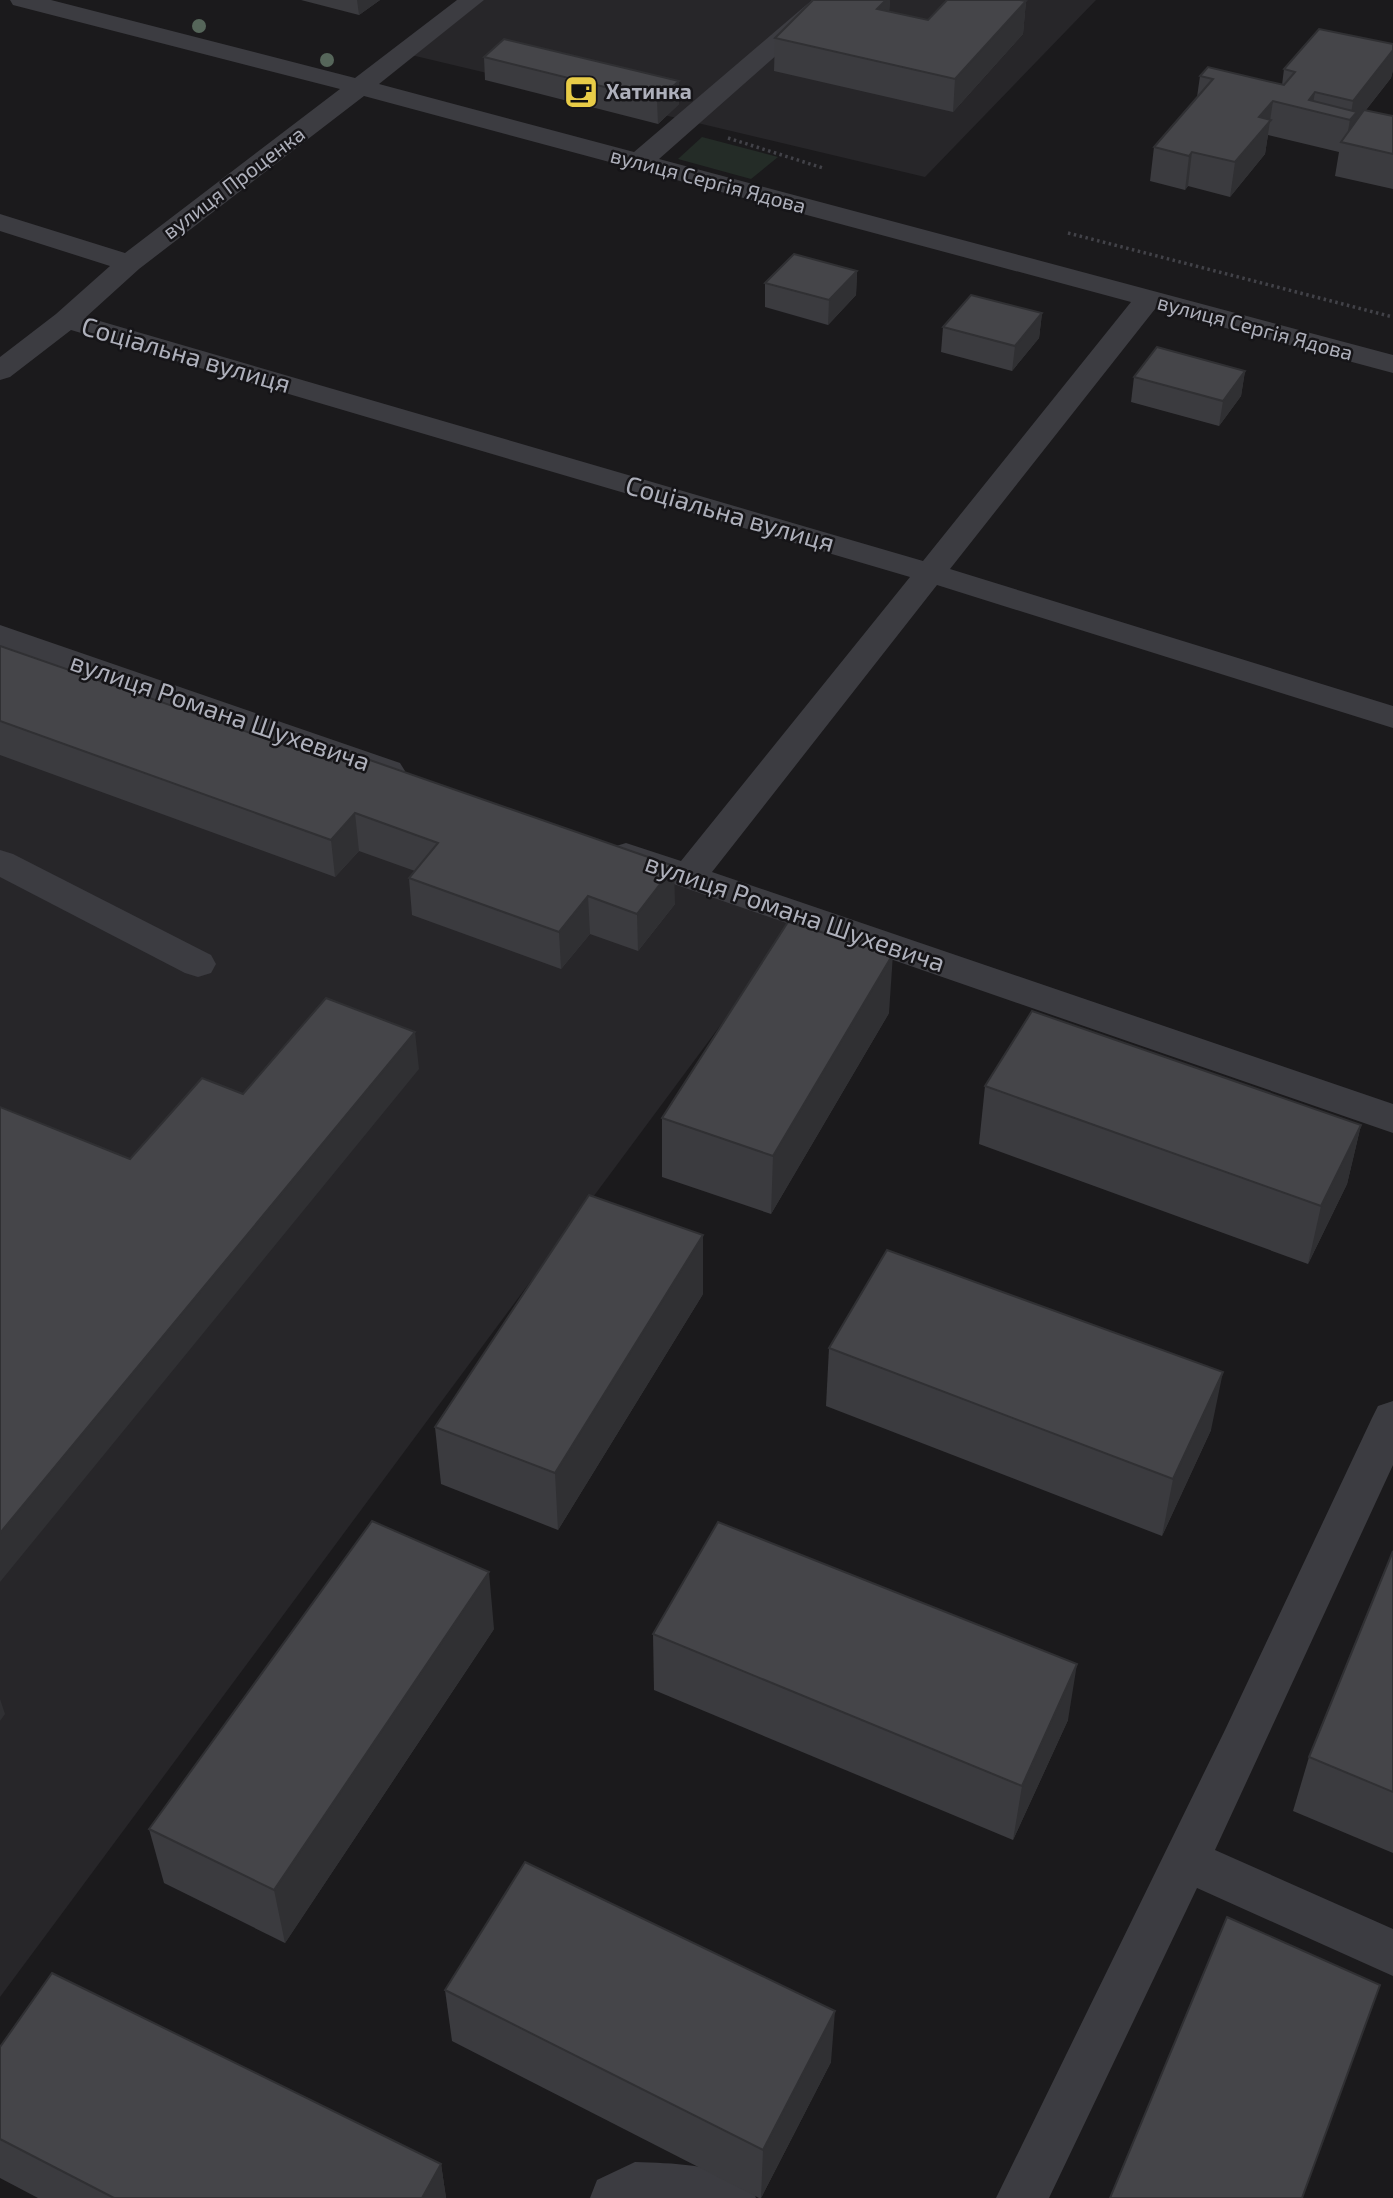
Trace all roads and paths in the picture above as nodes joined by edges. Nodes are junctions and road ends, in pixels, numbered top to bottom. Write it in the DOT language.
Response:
graph roads {
  1 [pos="22,0"];
  2 [pos="472,0"];
  3 [pos="827,0"];
  4 [pos="361,87"];
  5 [pos="801,160"];
  6 [pos="639,163"];
  7 [pos="824,169"];
  8 [pos="0,222"];
  9 [pos="1060,231"];
  10 [pos="129,262"];
  11 [pos="1148,299"];
  12 [pos="1393,317"];
  13 [pos="66,320"];
  14 [pos="1393,364"];
  15 [pos="0,371"];
  16 [pos="930,573"];
  17 [pos="0,635"];
  18 [pos="1393,717"];
  19 [pos="416,781"];
  20 [pos="598,845"];
  21 [pos="0,862"];
  22 [pos="689,876"];
  23 [pos="198,964"];
  24 [pos="1393,1119"];
  25 [pos="1393,1418"];
  26 [pos="1186,1860"];
  27 [pos="1393,1953"];
  28 [pos="615,2198"];
  29 [pos="730,2198"];
  30 [pos="1022,2198"];
  1 -- 4 [label="street, вулиця Сергія Ядова"];
  2 -- 4 [label="street, вулиця Проценка"];
  3 -- 6 [label="street"];
  4 -- 6 [label="street, вулиця Сергія Ядова"];
  4 -- 10 [label="street, вулиця Проценка"];
  5 -- 7 [label="path"];
  6 -- 11 [label="street, вулиця Сергія Ядова"];
  8 -- 10 [label="street"];
  9 -- 12 [label="path"];
  10 -- 13 [label="street, вулиця Проценка"];
  11 -- 14 [label="street, вулиця Сергія Ядова"];
  11 -- 16 [label="street"];
  13 -- 15 [label="street, вулиця Проценка"];
  13 -- 16 [label="street, Соціальна вулиця"];
  16 -- 18 [label="street, Соціальна вулиця"];
  16 -- 22 [label="street"];
  17 -- 19 [label="street, вулиця Романа Шухевича"];
  20 -- 22 [label="street, вулиця Романа Шухевича"];
  21 -- 23 [label="street"];
  22 -- 24 [label="street, вулиця Романа Шухевича"];
  25 -- 26 [label="street"];
  26 -- 27 [label="street"];
  26 -- 30 [label="street"];
  28 -- 29 [label="street"];
}
